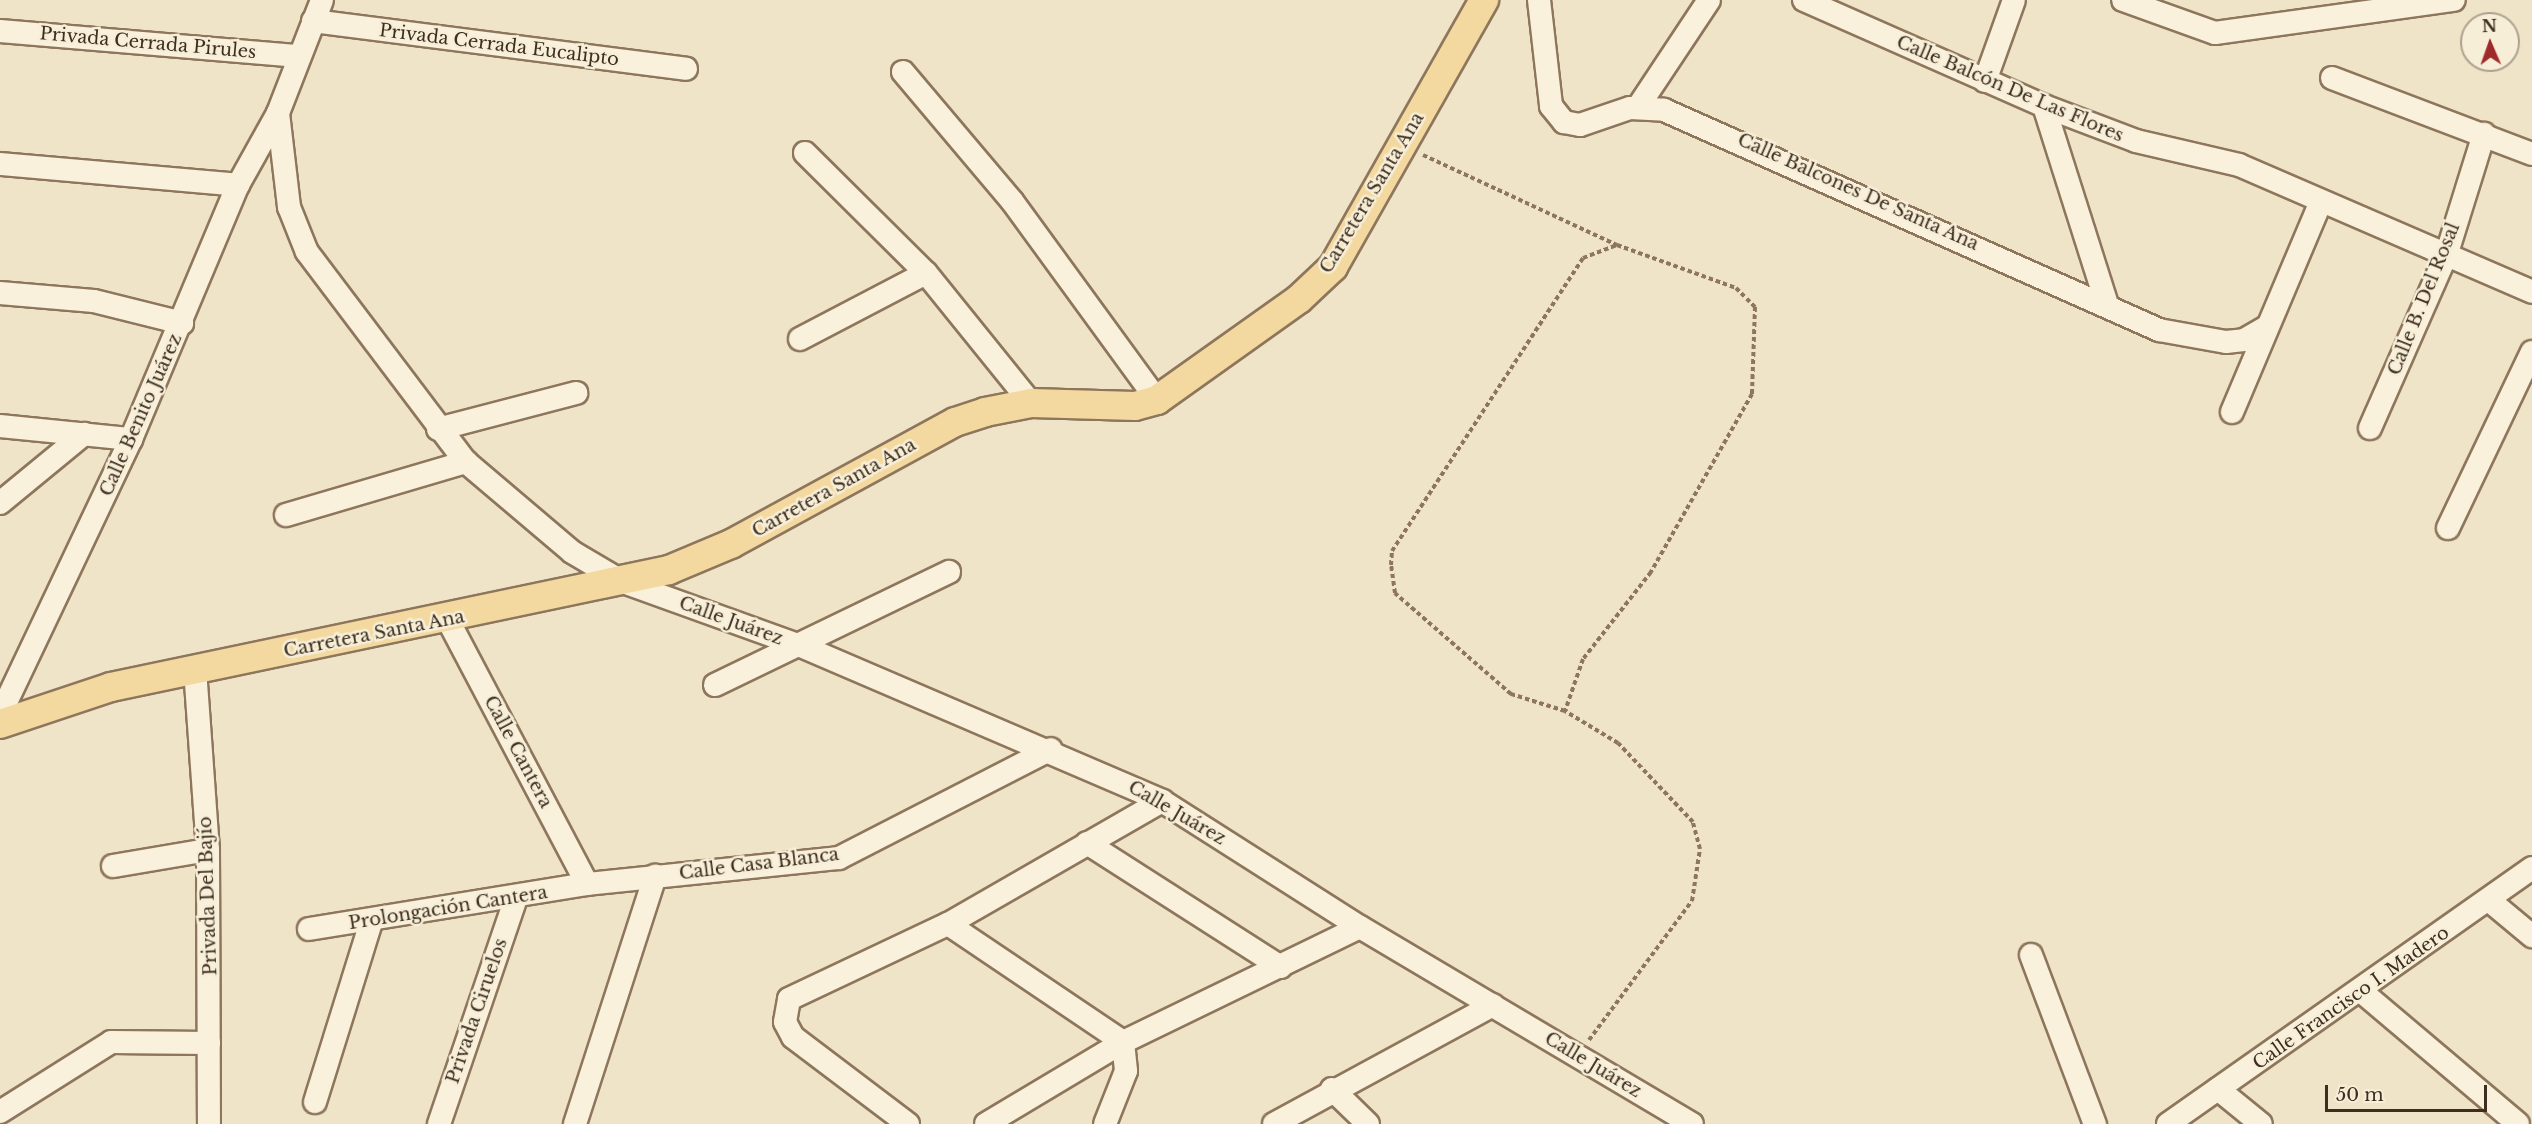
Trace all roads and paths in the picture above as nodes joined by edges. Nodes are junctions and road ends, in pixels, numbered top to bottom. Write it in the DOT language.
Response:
graph roads {
  1 [pos="322,0"];
  2 [pos="1484,0"];
  3 [pos="1709,0"];
  4 [pos="1804,0"];
  5 [pos="2014,0"];
  6 [pos="2123,0"];
  7 [pos="2454,0"];
  8 [pos="1544,6"];
  9 [pos="313,21"];
  10 [pos="0,31"];
  11 [pos="296,56"];
  12 [pos="686,69"];
  13 [pos="903,72"];
  14 [pos="2332,78"];
  15 [pos="1985,81"];
  16 [pos="2044,106"];
  17 [pos="1638,107"];
  18 [pos="278,113"];
  19 [pos="2484,134"];
  20 [pos="1402,145"];
  21 [pos="806,153"];
  22 [pos="2532,154"];
  23 [pos="0,164"];
  24 [pos="238,185"];
  25 [pos="2320,204"];
  26 [pos="1617,245"];
  27 [pos="2446,256"];
  28 [pos="926,273"];
  29 [pos="2532,292"];
  30 [pos="0,293"];
  31 [pos="2106,302"];
  32 [pos="182,323"];
  33 [pos="2265,328"];
  34 [pos="800,339"];
  35 [pos="2532,352"];
  36 [pos="576,393"];
  37 [pos="1156,400"];
  38 [pos="1031,403"];
  39 [pos="2232,412"];
  40 [pos="0,426"];
  41 [pos="2370,428"];
  42 [pos="438,429"];
  43 [pos="84,434"];
  44 [pos="131,439"];
  45 [pos="466,462"];
  46 [pos="0,503"];
  47 [pos="286,515"];
  48 [pos="2448,528"];
  49 [pos="949,573"];
  50 [pos="623,582"];
  51 [pos="448,620"];
  52 [pos="801,646"];
  53 [pos="195,669"];
  54 [pos="715,685"];
  55 [pos="1565,711"];
  56 [pos="0,715"];
  57 [pos="0,724"];
  58 [pos="1050,749"];
  59 [pos="1162,801"];
  60 [pos="1087,843"];
  61 [pos="208,850"];
  62 [pos="113,866"];
  63 [pos="2532,868"];
  64 [pos="655,876"];
  65 [pos="587,884"];
  66 [pos="516,898"];
  67 [pos="2490,901"];
  68 [pos="371,922"];
  69 [pos="948,924"];
  70 [pos="1360,927"];
  71 [pos="309,928"];
  72 [pos="2532,936"];
  73 [pos="2031,955"];
  74 [pos="1281,967"];
  75 [pos="2362,992"];
  76 [pos="1493,1005"];
  77 [pos="1123,1042"];
  78 [pos="209,1043"];
  79 [pos="1578,1056"];
  80 [pos="1332,1089"];
  81 [pos="2218,1089"];
  82 [pos="315,1102"];
  83 [pos="0,1112"];
  84 [pos="209,1124"];
  85 [pos="439,1124"];
  86 [pos="575,1124"];
  87 [pos="908,1124"];
  88 [pos="986,1124"];
  89 [pos="1105,1124"];
  90 [pos="1274,1124"];
  91 [pos="1368,1124"];
  92 [pos="1692,1124"];
  93 [pos="2095,1124"];
  94 [pos="2168,1124"];
  95 [pos="2261,1124"];
  96 [pos="2518,1124"];
  1 -- 9 [label="street, Calle Benito Juárez"];
  2 -- 20 [label="main road, Carretera Santa Ana"];
  3 -- 17 [label="street"];
  4 -- 15 [label="street, Calle Balcón De Las Flores"];
  5 -- 15 [label="street"];
  6 -- 7 [label="street"];
  8 -- 17 [label="street, Calle Balcones De Santa Ana"];
  9 -- 11 [label="street, Calle Benito Juárez"];
  9 -- 12 [label="street, Privada Cerrada Eucalipto"];
  10 -- 11 [label="street, Privada Cerrada Pirules"];
  11 -- 18 [label="street, Calle Benito Juárez"];
  13 -- 37 [label="street"];
  14 -- 19 [label="street"];
  15 -- 16 [label="street, Calle Balcón De Las Flores"];
  16 -- 25 [label="street, Calle Balcón De Las Flores"];
  16 -- 31 [label="street"];
  17 -- 31 [label="street, Calle Balcones De Santa Ana"];
  18 -- 24 [label="street, Calle Benito Juárez"];
  18 -- 42 [label="street, Calle Benito Juárez"];
  19 -- 22 [label="street"];
  19 -- 27 [label="street, Calle B. Del Rosal"];
  20 -- 26 [label="path"];
  20 -- 37 [label="main road, Carretera Santa Ana"];
  21 -- 28 [label="street"];
  23 -- 24 [label="street"];
  24 -- 32 [label="street, Calle Benito Juárez"];
  25 -- 27 [label="street, Calle Balcón De Las Flores"];
  25 -- 33 [label="street"];
  26 -- 55 [label="path"];
  26 -- 55 [label="path"];
  27 -- 29 [label="street, Calle Balcón De Las Flores"];
  27 -- 41 [label="street, Calle B. Del Rosal"];
  28 -- 34 [label="street"];
  28 -- 38 [label="street"];
  30 -- 32 [label="street"];
  31 -- 33 [label="street, Calle Balcones De Santa Ana"];
  32 -- 44 [label="street, Calle Benito Juárez"];
  33 -- 39 [label="street"];
  35 -- 48 [label="street"];
  36 -- 42 [label="street"];
  37 -- 38 [label="main road, Carretera Santa Ana"];
  38 -- 50 [label="main road, Carretera Santa Ana"];
  40 -- 43 [label="street"];
  42 -- 45 [label="street, Calle Benito Juárez"];
  43 -- 44 [label="street"];
  43 -- 46 [label="street"];
  44 -- 56 [label="street, Calle Benito Juárez"];
  45 -- 47 [label="street"];
  45 -- 50 [label="street, Calle Benito Juárez"];
  49 -- 52 [label="street"];
  50 -- 51 [label="main road, Carretera Santa Ana"];
  50 -- 52 [label="street, Calle Juárez"];
  51 -- 53 [label="main road, Carretera Santa Ana"];
  51 -- 65 [label="street, Calle Cantera"];
  52 -- 54 [label="street"];
  52 -- 58 [label="street, Calle Juárez"];
  53 -- 57 [label="main road, Carretera Santa Ana"];
  53 -- 61 [label="street, Privada Del Bajío"];
  55 -- 79 [label="path"];
  58 -- 59 [label="street, Calle Juárez"];
  58 -- 64 [label="street, Calle Casa Blanca"];
  59 -- 60 [label="street"];
  59 -- 70 [label="street, Calle Juárez"];
  60 -- 69 [label="street"];
  60 -- 74 [label="street"];
  61 -- 62 [label="street"];
  61 -- 78 [label="street, Privada Del Bajío"];
  63 -- 67 [label="street, Calle Francisco I. Madero"];
  64 -- 65 [label="street, Calle Casa Blanca"];
  64 -- 86 [label="street"];
  65 -- 66 [label="street, Prolongación Cantera"];
  66 -- 68 [label="street, Prolongación Cantera"];
  66 -- 85 [label="street, Privada Ciruelos"];
  67 -- 72 [label="street"];
  67 -- 75 [label="street, Calle Francisco I. Madero"];
  68 -- 71 [label="street, Prolongación Cantera"];
  68 -- 82 [label="street"];
  69 -- 77 [label="street"];
  69 -- 87 [label="street"];
  70 -- 74 [label="street"];
  70 -- 76 [label="street, Calle Juárez"];
  73 -- 93 [label="street"];
  74 -- 77 [label="street"];
  75 -- 81 [label="street, Calle Francisco I. Madero"];
  75 -- 96 [label="street"];
  76 -- 79 [label="street, Calle Juárez"];
  76 -- 80 [label="street"];
  77 -- 88 [label="street"];
  77 -- 89 [label="street"];
  78 -- 83 [label="street"];
  78 -- 84 [label="street, Privada Del Bajío"];
  79 -- 92 [label="street, Calle Juárez"];
  80 -- 90 [label="street"];
  80 -- 91 [label="street"];
  81 -- 94 [label="street, Calle Francisco I. Madero"];
  81 -- 95 [label="street"];
}
